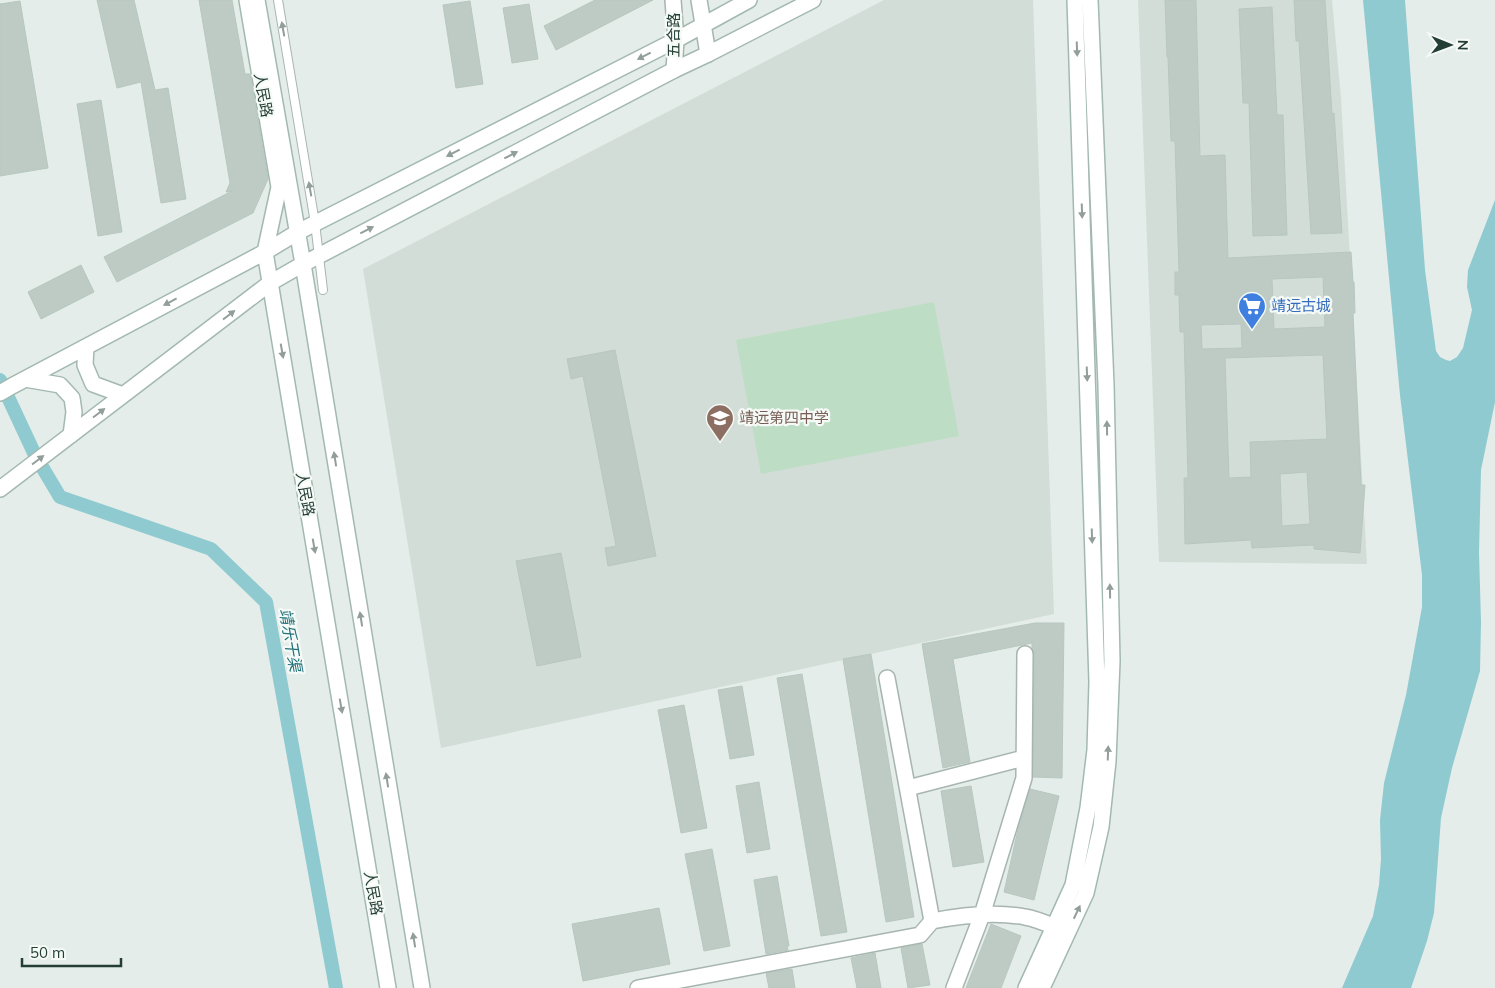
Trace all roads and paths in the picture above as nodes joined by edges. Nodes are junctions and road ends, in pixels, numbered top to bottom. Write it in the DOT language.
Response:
graph roads {
  1 [pos="247,0"];
  2 [pos="258,0"];
  3 [pos="278,0"];
  4 [pos="673,0"];
  5 [pos="699,0"];
  6 [pos="749,0"];
  7 [pos="813,0"];
  8 [pos="1075,0"];
  9 [pos="1090,0"];
  10 [pos="703,24"];
  11 [pos="676,40"];
  12 [pos="708,54"];
  13 [pos="674,70"];
  14 [pos="316,223"];
  15 [pos="298,232"];
  16 [pos="265,252"];
  17 [pos="320,254"];
  18 [pos="303,264"];
  19 [pos="270,283"];
  20 [pos="323,290"];
  21 [pos="86,347"];
  22 [pos="12,386"];
  23 [pos="123,395"];
  24 [pos="66,439"];
  25 [pos="0,489"];
  26 [pos="1025,654"];
  27 [pos="887,678"];
  28 [pos="1024,758"];
  29 [pos="908,788"];
  30 [pos="982,915"];
  31 [pos="932,921"];
  32 [pos="1061,930"];
  33 [pos="388,988"];
  34 [pos="422,988"];
  35 [pos="638,988"];
  36 [pos="954,988"];
  37 [pos="1026,988"];
  38 [pos="1042,988"];
  1 -- 16 [label="main road, 人民路"];
  2 -- 15 [label="main road, 人民路"];
  14 -- 3 [label="lane, one-way"];
  4 -- 11 [label="main road, 五合路"];
  5 -- 10 [label="main road, 五合路"];
  6 -- 10 [label="main road"];
  7 -- 12 [label="main road"];
  8 -- 32 [label="main road, one-way"];
  32 -- 9 [label="main road, one-way"];
  10 -- 11 [label="main road"];
  10 -- 12 [label="main road, 五合路"];
  11 -- 13 [label="main road, 五合路"];
  11 -- 14 [label="main road, one-way"];
  12 -- 13 [label="main road"];
  17 -- 13 [label="main road, one-way"];
  14 -- 15 [label="main road"];
  14 -- 17 [label="lane"];
  15 -- 16 [label="main road"];
  15 -- 18 [label="main road, 人民路"];
  16 -- 19 [label="main road, 人民路"];
  16 -- 21 [label="main road, one-way"];
  17 -- 18 [label="main road"];
  17 -- 20 [label="lane"];
  18 -- 19 [label="main road"];
  34 -- 18 [label="main road, 人民路, one-way"];
  23 -- 19 [label="main road, one-way"];
  19 -- 33 [label="main road, 人民路, one-way"];
  21 -- 22 [label="main road"];
  21 -- 23 [label="main road"];
  22 -- 24 [label="main road"];
  24 -- 23 [label="main road, one-way"];
  25 -- 24 [label="main road, one-way"];
  26 -- 28 [label="main road"];
  27 -- 29 [label="main road"];
  28 -- 29 [label="main road"];
  28 -- 30 [label="main road"];
  29 -- 31 [label="main road"];
  30 -- 31 [label="main road"];
  30 -- 32 [label="main road"];
  30 -- 36 [label="main road"];
  31 -- 35 [label="main road"];
  32 -- 37 [label="main road"];
  32 -- 38 [label="main road"];
}
